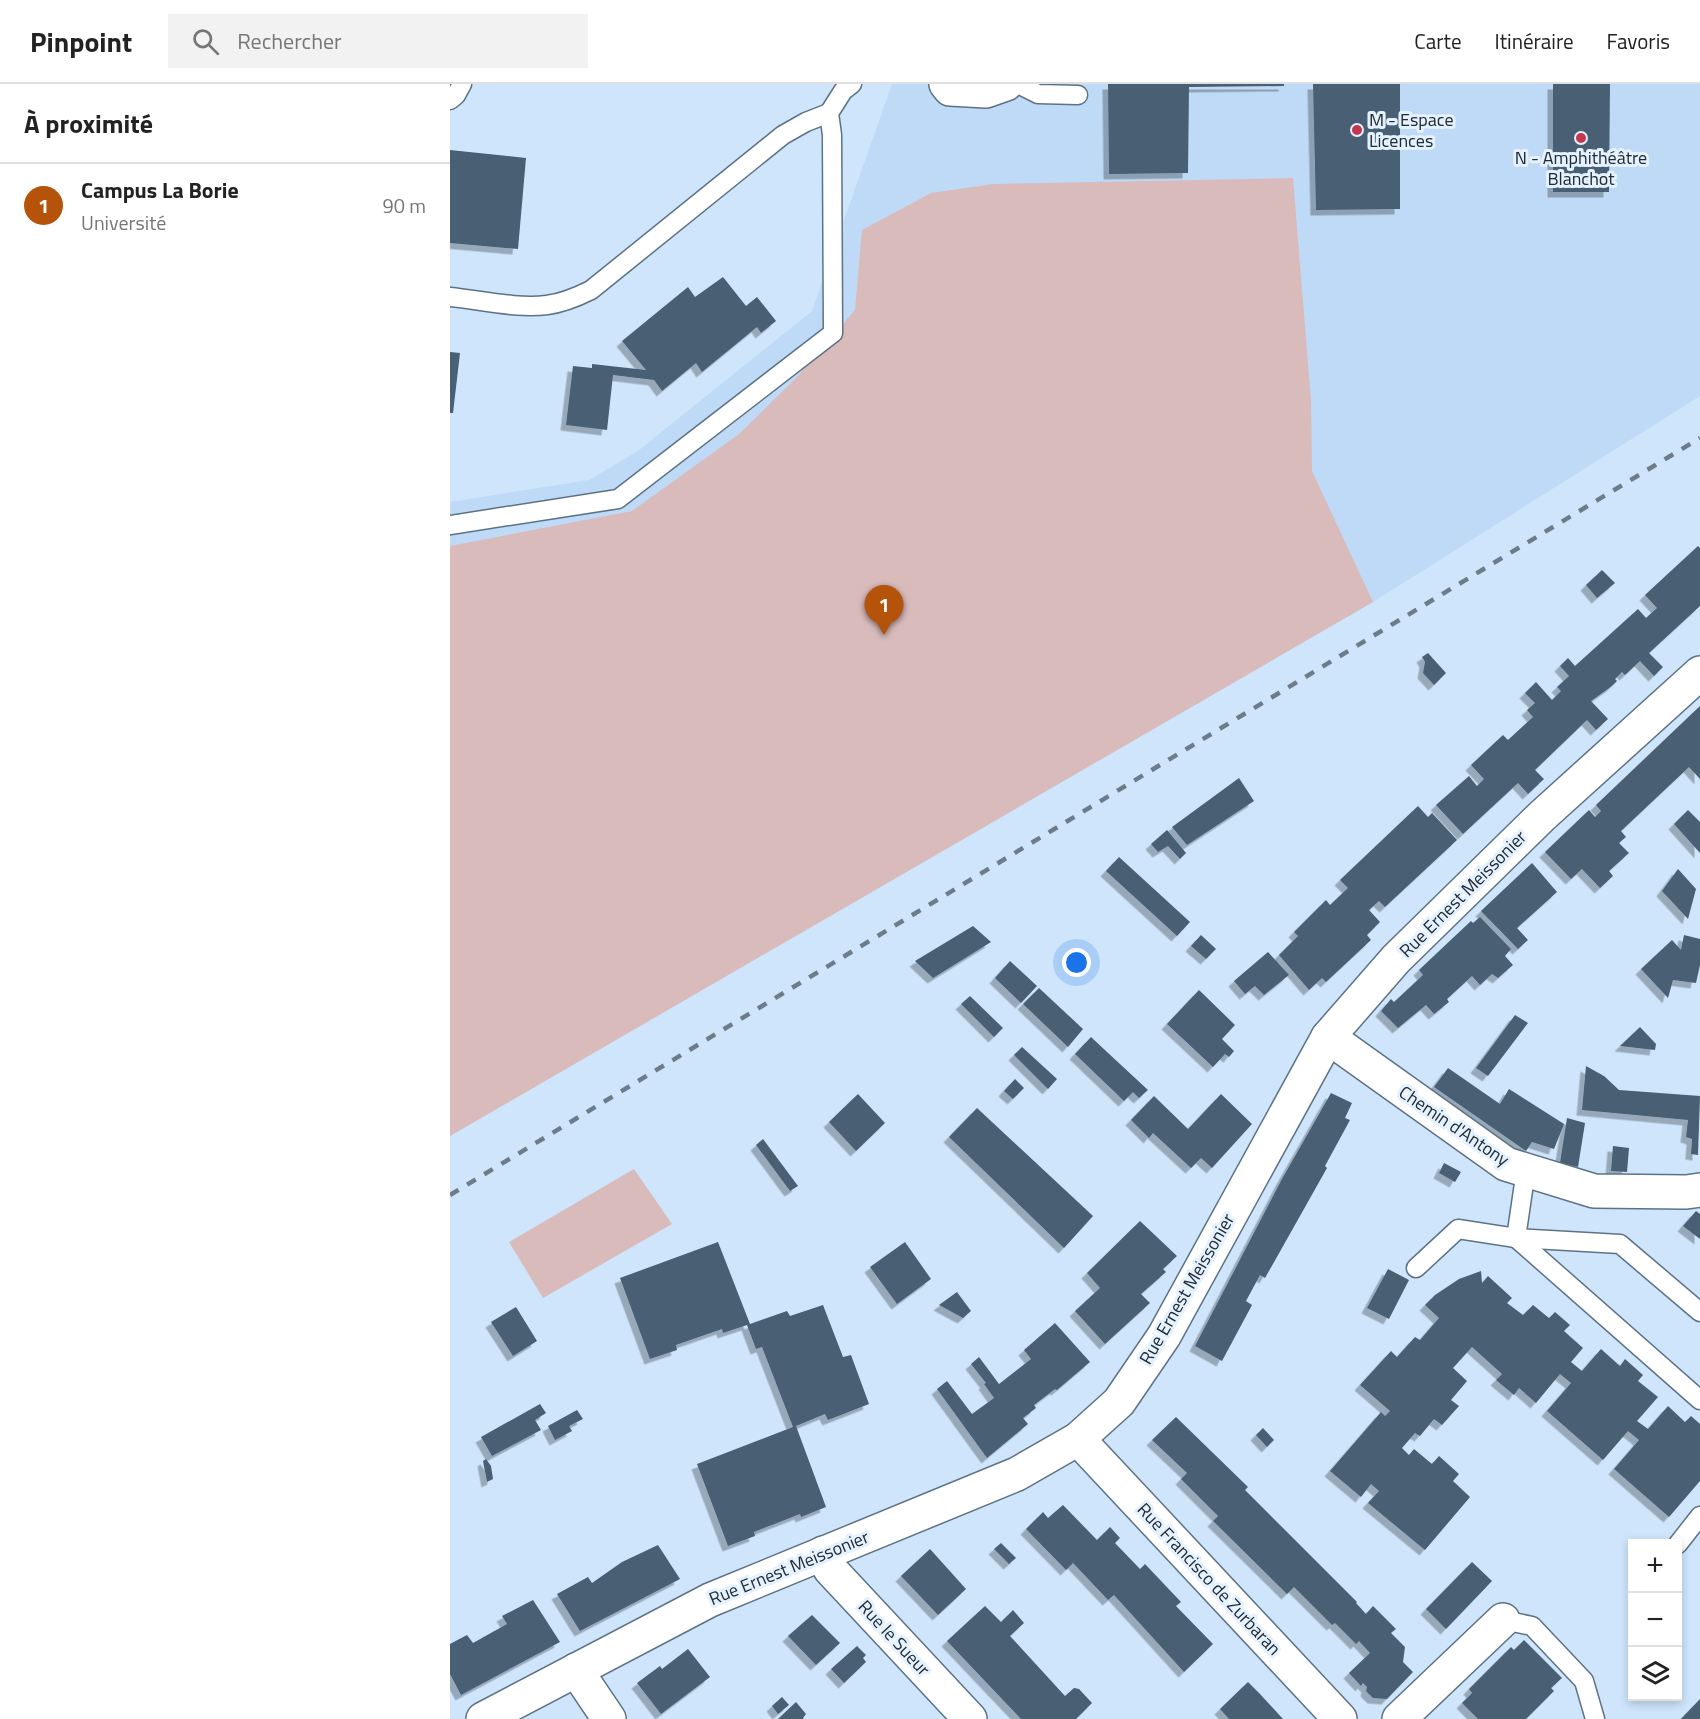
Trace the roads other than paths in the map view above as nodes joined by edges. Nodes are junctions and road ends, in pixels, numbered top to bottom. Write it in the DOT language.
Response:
graph roads {
  1 [pos="462,84"];
  2 [pos="946,84"];
  3 [pos="1006,84"];
  4 [pos="1018,84"];
  5 [pos="847,87"];
  6 [pos="1078,96"];
  7 [pos="450,100"];
  8 [pos="829,113"];
  9 [pos="450,297"];
  10 [pos="450,525"];
  11 [pos="1700,673"];
  12 [pos="1328,1037"];
  13 [pos="1526,1170"];
  14 [pos="1700,1190"];
  15 [pos="1516,1238"];
  16 [pos="1416,1268"];
  17 [pos="1700,1312"];
  18 [pos="1700,1401"];
  19 [pos="1078,1439"];
  20 [pos="1700,1516"];
  21 [pos="1681,1539"];
  22 [pos="824,1553"];
  23 [pos="1503,1620"];
  24 [pos="576,1670"];
  25 [pos="483,1719"];
  26 [pos="609,1719"];
  27 [pos="970,1719"];
  28 [pos="1340,1719"];
  29 [pos="1399,1719"];
  30 [pos="1595,1719"];
  1 -- 7 [label="lane"];
  2 -- 3 [label="street"];
  4 -- 6 [label="lane"];
  5 -- 8 [label="lane"];
  8 -- 9 [label="lane"];
  8 -- 10 [label="lane"];
  11 -- 12 [label="street, Rue Ernest Meissonier"];
  12 -- 13 [label="street, Chemin d'Antony"];
  12 -- 19 [label="street, Rue Ernest Meissonier"];
  13 -- 14 [label="street, Chemin d'Antony"];
  13 -- 15 [label="lane"];
  15 -- 16 [label="lane"];
  15 -- 17 [label="lane"];
  15 -- 18 [label="lane"];
  19 -- 22 [label="street, Rue Ernest Meissonier"];
  19 -- 28 [label="street, Rue Francisco de Zurbaran"];
  20 -- 21 [label="lane"];
  22 -- 24 [label="street, Rue Ernest Meissonier"];
  22 -- 27 [label="street, Rue le Sueur"];
  23 -- 29 [label="street"];
  23 -- 30 [label="lane"];
  24 -- 25 [label="street, Rue Ernest Meissonier"];
  24 -- 26 [label="street"];
}
